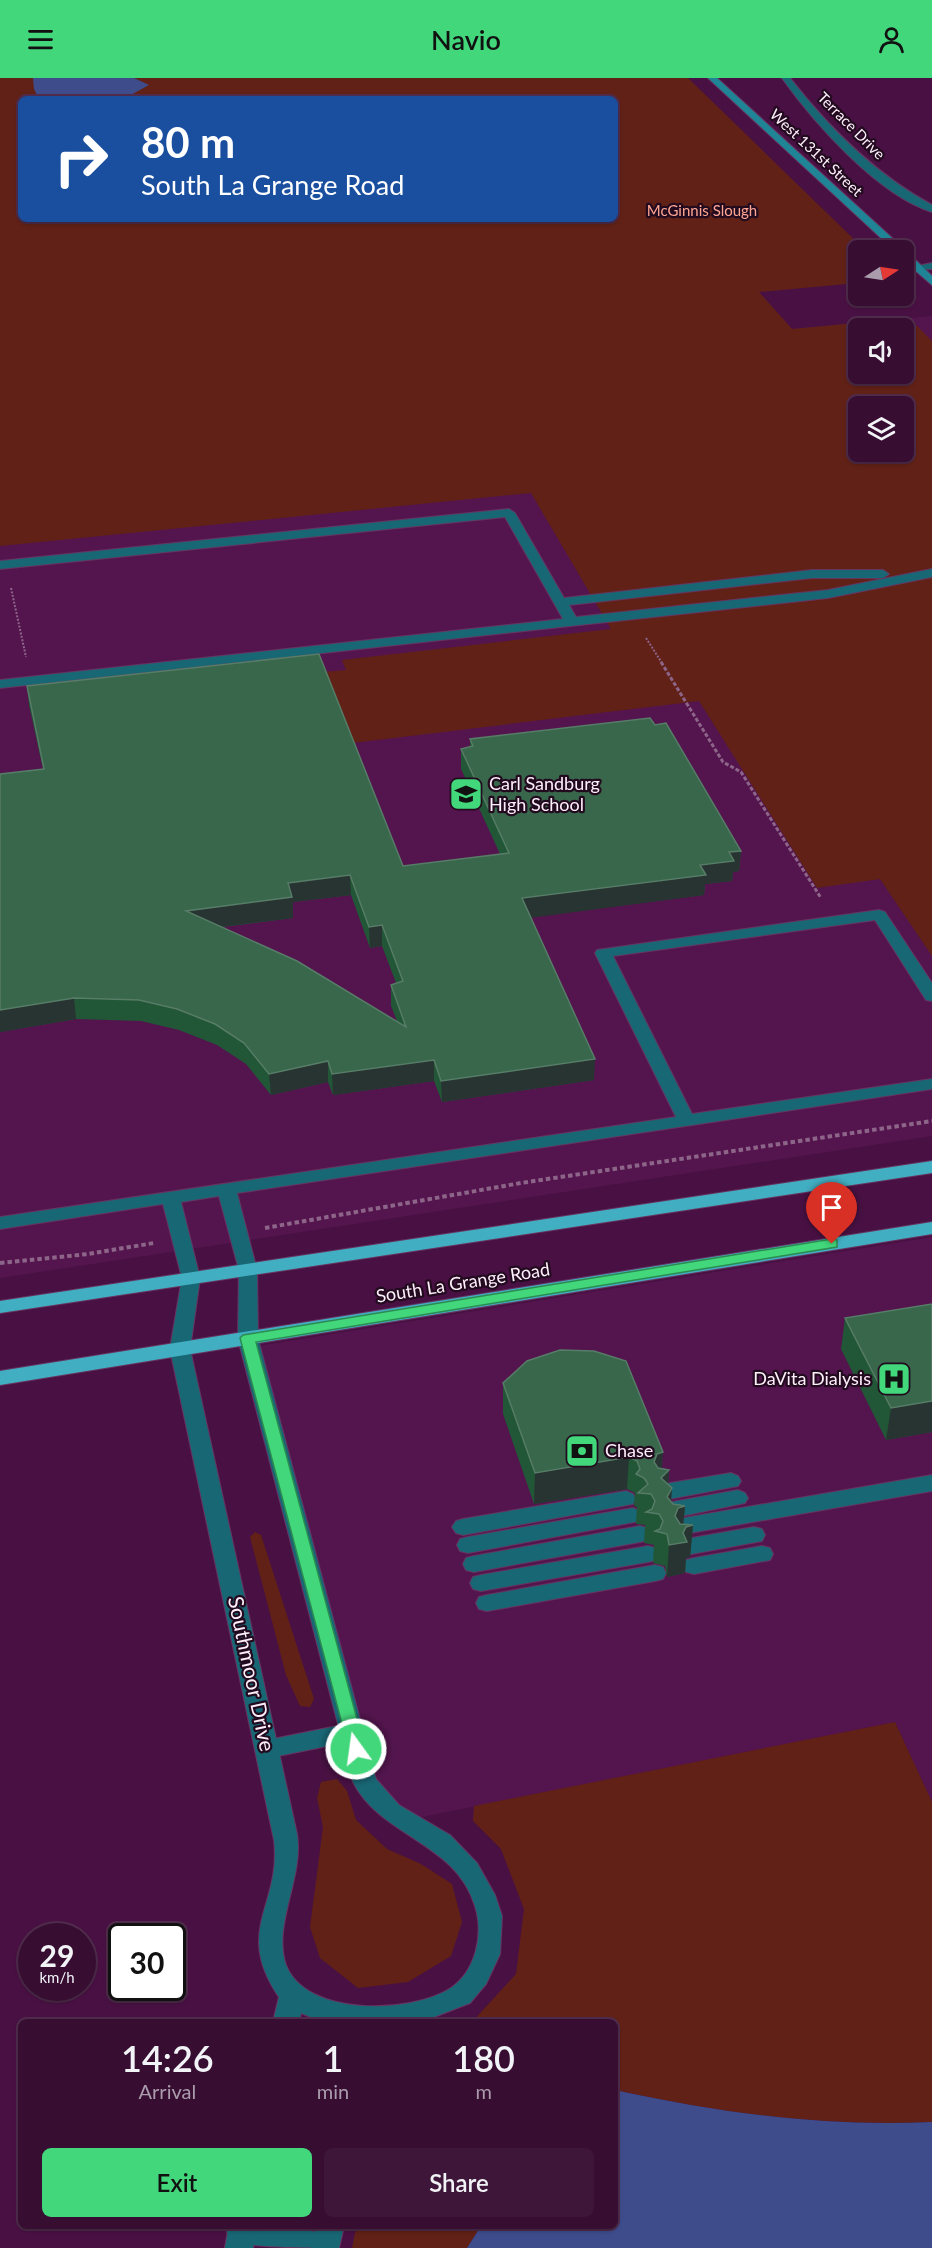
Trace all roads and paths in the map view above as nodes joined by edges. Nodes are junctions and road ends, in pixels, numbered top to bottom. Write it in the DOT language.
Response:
graph roads {
  1 [pos="712,78"];
  2 [pos="786,78"];
  3 [pos="932,209"];
  4 [pos="888,240"];
  5 [pos="914,264"];
  6 [pos="932,266"];
  7 [pos="917,267"];
  8 [pos="932,282"];
  9 [pos="3,564"];
  10 [pos="926,573"];
  11 [pos="561,602"];
  12 [pos="632,615"];
  13 [pos="572,622"];
  14 [pos="31,681"];
  15 [pos="0,684"];
  16 [pos="836,921"];
  17 [pos="932,996"];
  18 [pos="932,1084"];
  19 [pos="687,1121"];
  20 [pos="932,1121"];
  21 [pos="932,1167"];
  22 [pos="227,1190"];
  23 [pos="171,1198"];
  24 [pos="0,1223"];
  25 [pos="284,1225"];
  26 [pos="932,1228"];
  27 [pos="146,1244"];
  28 [pos="0,1263"];
  29 [pos="248,1270"];
  30 [pos="192,1278"];
  31 [pos="0,1307"];
  32 [pos="248,1338"];
  33 [pos="180,1349"];
  34 [pos="0,1378"];
  35 [pos="932,1483"];
  36 [pos="738,1498"];
  37 [pos="758,1545"];
  38 [pos="690,1557"];
  39 [pos="651,1563"];
  40 [pos="475,1564"];
  41 [pos="352,1732"];
  42 [pos="268,1749"];
  43 [pos="292,1994"];
  44 [pos="287,2019"];
  45 [pos="369,2019"];
  46 [pos="382,2019"];
  47 [pos="241,2235"];
  48 [pos="327,2240"];
  1 -- 4 [label="street, West 131st Street"];
  2 -- 3 [label="street, Terrace Drive"];
  5 -- 7 [label="street"];
  6 -- 7 [label="street"];
  7 -- 8 [label="street"];
  9 -- 11 [label="street"];
  9 -- 14 [label="path"];
  10 -- 11 [label="street"];
  10 -- 12 [label="street"];
  11 -- 13 [label="street"];
  12 -- 13 [label="street"];
  12 -- 16 [label="path"];
  13 -- 14 [label="street"];
  14 -- 15 [label="street"];
  16 -- 17 [label="street"];
  16 -- 19 [label="street"];
  18 -- 19 [label="street"];
  19 -- 22 [label="street"];
  20 -- 25 [label="path"];
  21 -- 29 [label="highway"];
  22 -- 23 [label="street"];
  22 -- 29 [label="street, Southmoor Drive"];
  23 -- 24 [label="street"];
  23 -- 30 [label="street"];
  26 -- 32 [label="highway, South La Grange Road"];
  27 -- 28 [label="path"];
  29 -- 30 [label="highway"];
  29 -- 32 [label="street, Southmoor Drive"];
  30 -- 31 [label="highway"];
  30 -- 33 [label="street"];
  32 -- 33 [label="highway, South La Grange Road"];
  32 -- 41 [label="street, Southmoor Drive"];
  33 -- 34 [label="highway, South La Grange Road"];
  33 -- 42 [label="street, Southmoor Drive"];
  35 -- 36 [label="street"];
  36 -- 36 [label="street"];
  37 -- 38 [label="street"];
  39 -- 40 [label="street"];
  40 -- 40 [label="street"];
  41 -- 42 [label="street"];
  41 -- 46 [label="street, Southmoor Drive"];
  42 -- 43 [label="street, Southmoor Drive"];
  43 -- 44 [label="street"];
  43 -- 45 [label="street, Southmoor Drive"];
  47 -- 48 [label="street"];
}
